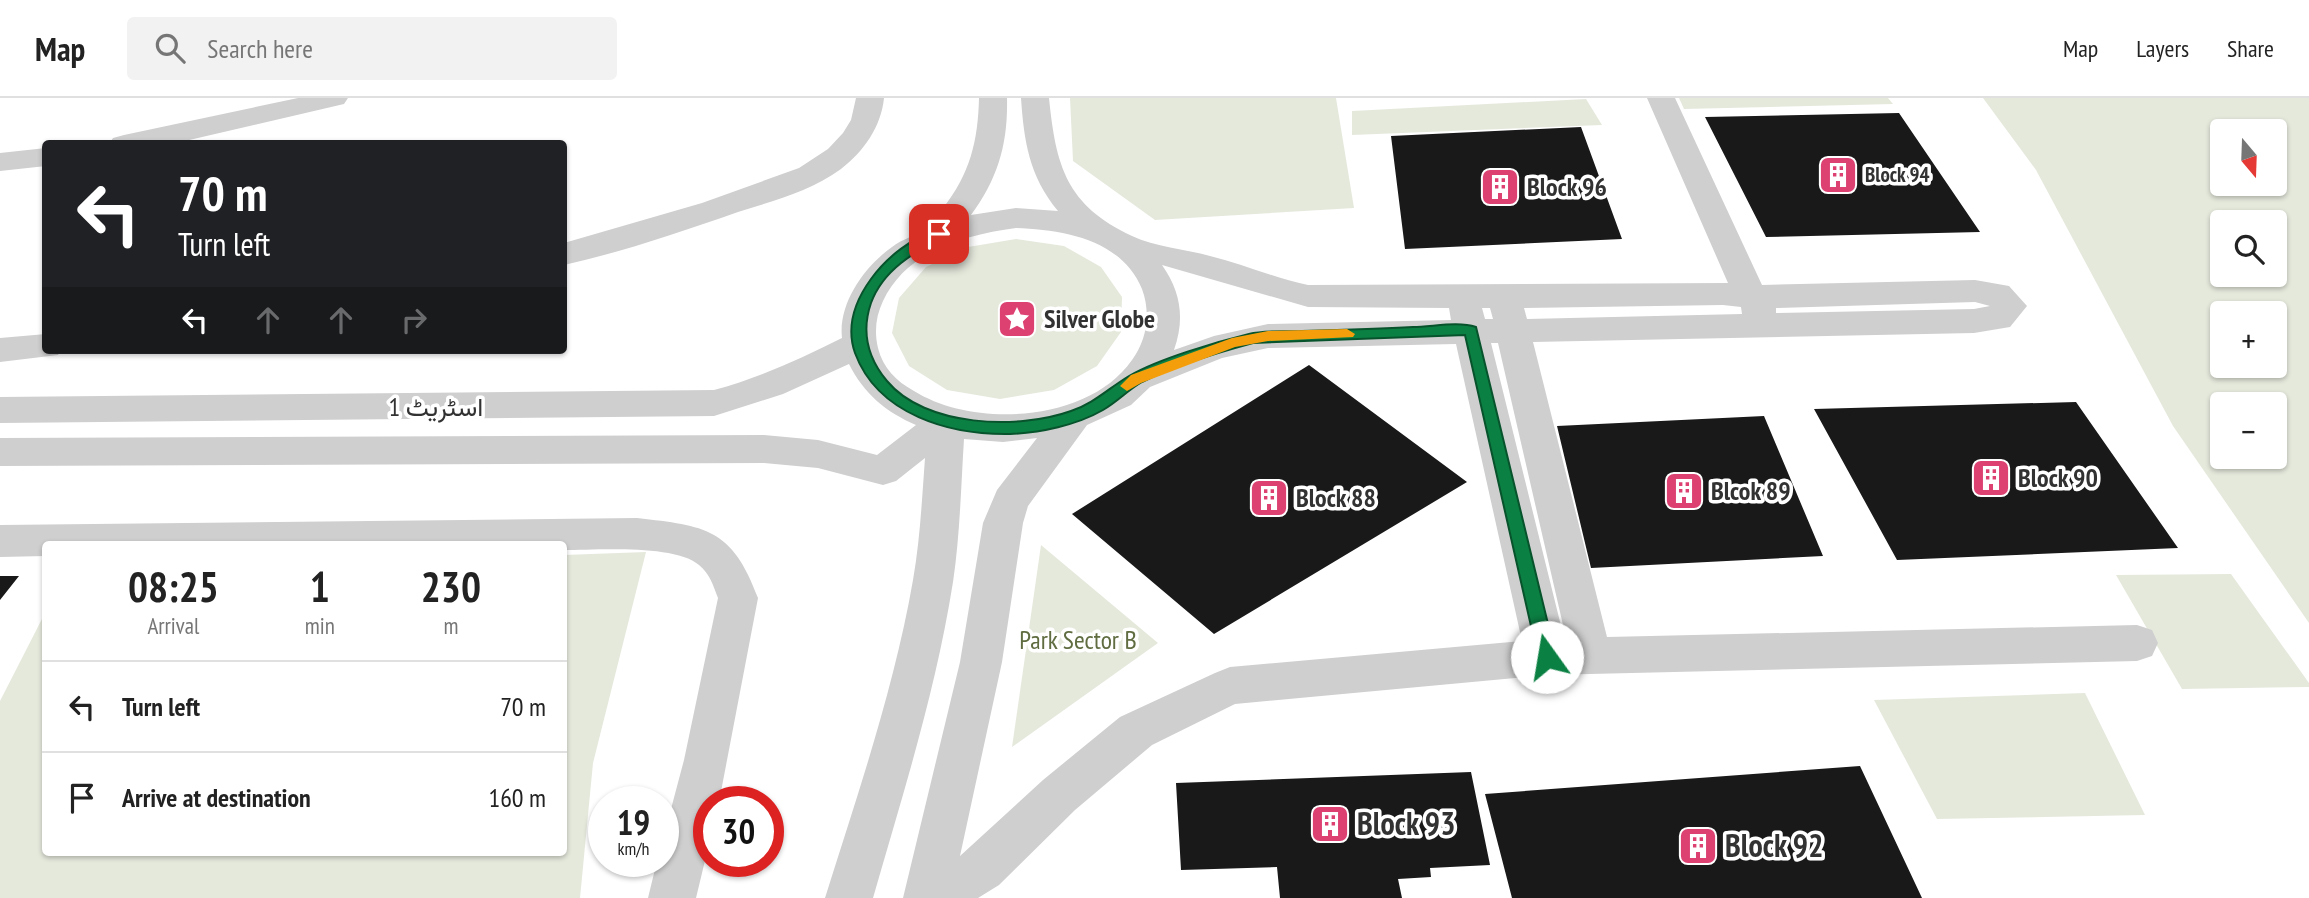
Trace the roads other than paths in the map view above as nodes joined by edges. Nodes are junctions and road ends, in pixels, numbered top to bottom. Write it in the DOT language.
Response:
graph roads {
  1 [pos="334,98"];
  2 [pos="870,98"];
  3 [pos="993,98"];
  4 [pos="1035,98"];
  5 [pos="1650,104"];
  6 [pos="144,140"];
  7 [pos="42,157"];
  8 [pos="0,162"];
  9 [pos="1091,229"];
  10 [pos="939,234"];
  11 [pos="1123,244"];
  12 [pos="567,253"];
  13 [pos="1737,306"];
  14 [pos="1507,313"];
  15 [pos="1467,314"];
  16 [pos="859,344"];
  17 [pos="42,346"];
  18 [pos="0,350"];
  19 [pos="1136,379"];
  20 [pos="0,411"];
  21 [pos="1074,416"];
  22 [pos="946,422"];
  23 [pos="0,453"];
  24 [pos="0,541"];
  25 [pos="2137,643"];
  26 [pos="1591,656"];
  27 [pos="1547,657"];
  28 [pos="928,894"];
  29 [pos="672,898"];
  30 [pos="849,898"];
  1 -- 6 [label="street"];
  2 -- 12 [label="street"];
  3 -- 10 [label="street"];
  4 -- 9 [label="street"];
  5 -- 13 [label="street"];
  7 -- 8 [label="street"];
  9 -- 10 [label="street"];
  9 -- 11 [label="street"];
  10 -- 16 [label="street"];
  11 -- 15 [label="street"];
  11 -- 19 [label="street"];
  13 -- 13 [label="street"];
  13 -- 14 [label="street"];
  14 -- 15 [label="street"];
  14 -- 26 [label="street"];
  15 -- 19 [label="street"];
  15 -- 27 [label="street"];
  16 -- 20 [label="street, اسٹریٹ 1"];
  16 -- 22 [label="street"];
  17 -- 18 [label="street"];
  19 -- 21 [label="street"];
  21 -- 22 [label="street"];
  21 -- 28 [label="street"];
  22 -- 23 [label="street, اسٹریٹ 1"];
  22 -- 30 [label="street"];
  24 -- 29 [label="street"];
  25 -- 26 [label="street"];
  26 -- 27 [label="street"];
  27 -- 28 [label="street"];
}
